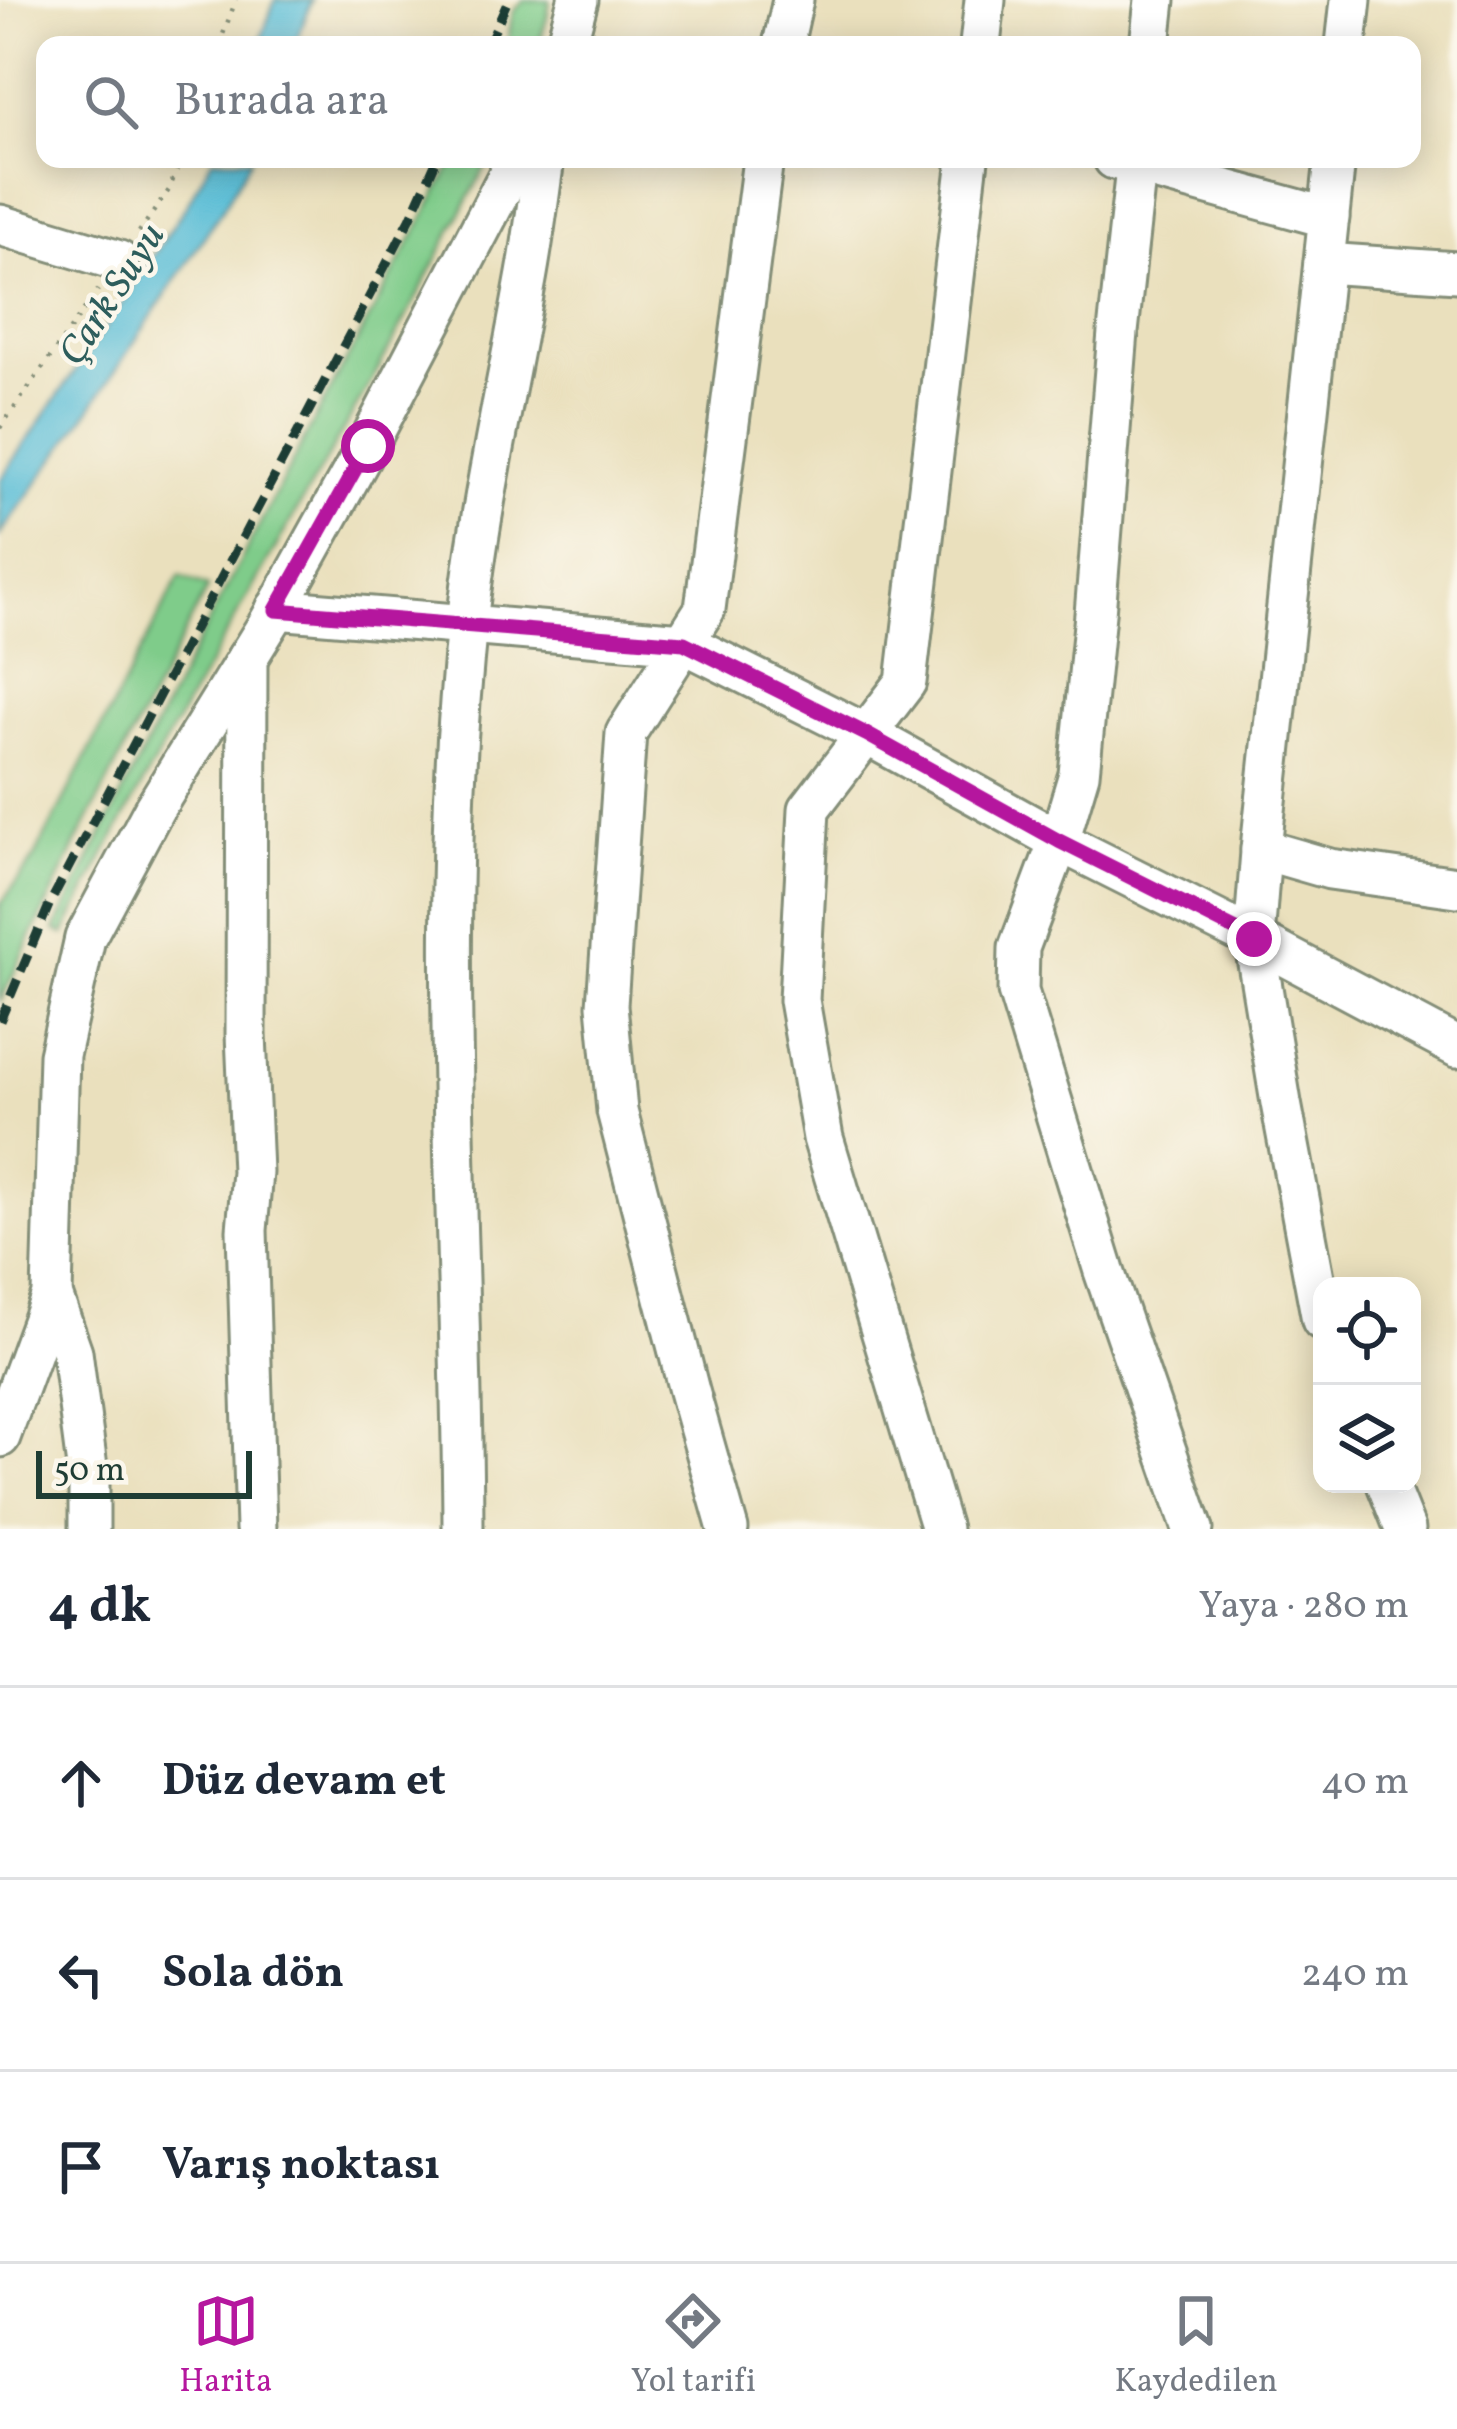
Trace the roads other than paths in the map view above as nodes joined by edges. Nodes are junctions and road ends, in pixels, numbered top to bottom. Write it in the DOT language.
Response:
graph roads {
  1 [pos="578,0"];
  2 [pos="793,0"];
  3 [pos="985,0"];
  4 [pos="1155,0"];
  5 [pos="1351,0"];
  6 [pos="568,36"];
  7 [pos="785,36"];
  8 [pos="981,36"];
  9 [pos="1151,36"];
  10 [pos="1347,36"];
  11 [pos="513,168"];
  12 [pos="543,168"];
  13 [pos="762,168"];
  14 [pos="967,168"];
  15 [pos="1129,168"];
  16 [pos="1154,168"];
  17 [pos="1334,168"];
  18 [pos="1329,218"];
  19 [pos="0,225"];
  20 [pos="119,260"];
  21 [pos="1324,263"];
  22 [pos="1457,272"];
  23 [pos="276,610"];
  24 [pos="467,624"];
  25 [pos="684,643"];
  26 [pos="248,658"];
  27 [pos="866,734"];
  28 [pos="1059,841"];
  29 [pos="1261,849"];
  30 [pos="1457,887"];
  31 [pos="1254,939"];
  32 [pos="1457,1047"];
  33 [pos="1314,1277"];
  34 [pos="52,1295"];
  35 [pos="0,1437"];
  36 [pos="1391,1493"];
  37 [pos="89,1529"];
  38 [pos="256,1529"];
  39 [pos="463,1529"];
  40 [pos="728,1529"];
  41 [pos="941,1529"];
  42 [pos="1193,1529"];
  43 [pos="1405,1529"];
  1 -- 6 [label="street"];
  2 -- 7 [label="street"];
  3 -- 8 [label="street"];
  4 -- 9 [label="street"];
  5 -- 10 [label="street"];
  11 -- 23 [label="street"];
  12 -- 24 [label="street"];
  13 -- 25 [label="street"];
  14 -- 27 [label="street"];
  15 -- 28 [label="street"];
  16 -- 18 [label="street"];
  17 -- 18 [label="street"];
  18 -- 21 [label="street"];
  19 -- 20 [label="street"];
  21 -- 22 [label="street"];
  21 -- 29 [label="street"];
  23 -- 24 [label="street"];
  23 -- 26 [label="street"];
  24 -- 25 [label="street"];
  24 -- 39 [label="street"];
  25 -- 27 [label="street"];
  25 -- 40 [label="street"];
  26 -- 34 [label="street"];
  26 -- 38 [label="street"];
  27 -- 28 [label="street"];
  27 -- 41 [label="street"];
  28 -- 31 [label="street"];
  28 -- 42 [label="street"];
  29 -- 30 [label="street"];
  29 -- 31 [label="street"];
  31 -- 32 [label="street"];
  31 -- 33 [label="street"];
  34 -- 35 [label="street"];
  34 -- 37 [label="street"];
  36 -- 43 [label="street"];
}
